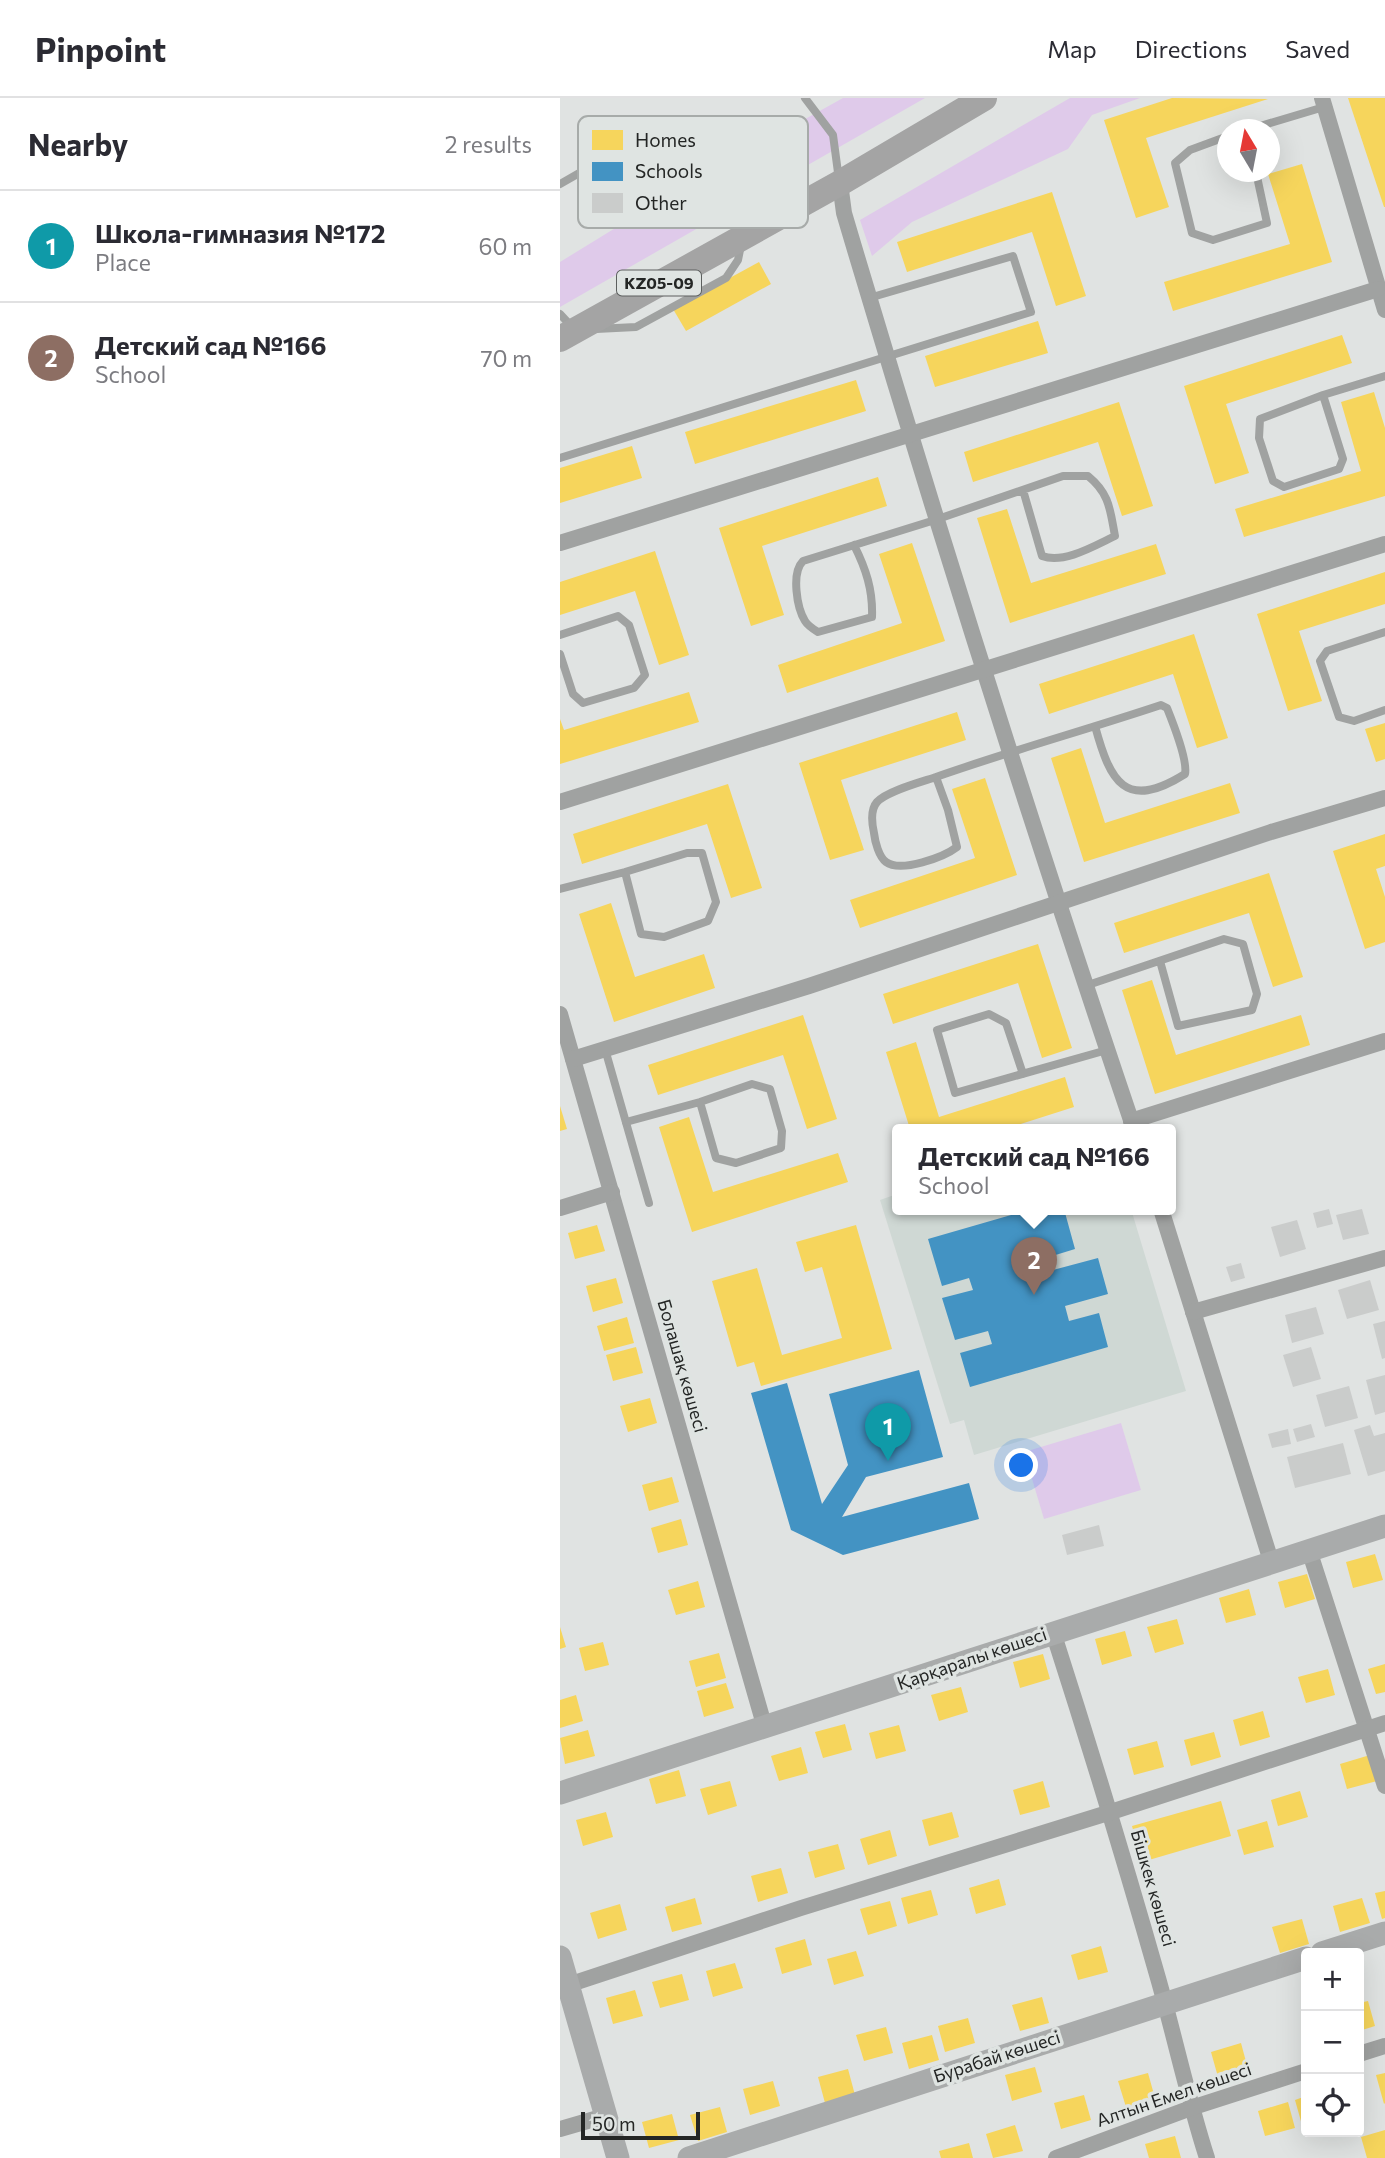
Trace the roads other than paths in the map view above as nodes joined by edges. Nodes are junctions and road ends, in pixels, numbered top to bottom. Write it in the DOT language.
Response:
graph roads {
  1 [pos="805,98"];
  2 [pos="984,98"];
  3 [pos="1323,102"];
  4 [pos="1277,119"];
  5 [pos="1217,140"];
  6 [pos="578,174"];
  7 [pos="1258,182"];
  8 [pos="839,183"];
  9 [pos="560,184"];
  10 [pos="808,200"];
  11 [pos="756,228"];
  12 [pos="1382,288"];
  13 [pos="869,298"];
  14 [pos="1385,310"];
  15 [pos="565,328"];
  16 [pos="886,357"];
  17 [pos="1385,376"];
  18 [pos="1323,395"];
  19 [pos="909,434"];
  20 [pos="560,458"];
  21 [pos="1023,490"];
  22 [pos="935,520"];
  23 [pos="560,543"];
  24 [pos="1385,544"];
  25 [pos="854,545"];
  26 [pos="1385,632"];
  27 [pos="560,635"];
  28 [pos="560,654"];
  29 [pos="984,670"];
  30 [pos="1385,710"];
  31 [pos="1095,726"];
  32 [pos="1008,752"];
  33 [pos="936,777"];
  34 [pos="1385,798"];
  35 [pos="560,802"];
  36 [pos="625,872"];
  37 [pos="560,889"];
  38 [pos="1057,902"];
  39 [pos="1160,961"];
  40 [pos="1085,986"];
  41 [pos="560,1014"];
  42 [pos="1385,1041"];
  43 [pos="605,1049"];
  44 [pos="1107,1051"];
  45 [pos="573,1059"];
  46 [pos="1023,1074"];
  47 [pos="701,1102"];
  48 [pos="626,1122"];
  49 [pos="1133,1124"];
  50 [pos="1136,1124"];
  51 [pos="612,1192"];
  52 [pos="649,1203"];
  53 [pos="560,1208"];
  54 [pos="1163,1215"];
  55 [pos="1385,1258"];
  56 [pos="1193,1312"];
  57 [pos="1385,1526"];
  58 [pos="1309,1550"];
  59 [pos="1271,1561"];
  60 [pos="1053,1632"];
  61 [pos="1385,1723"];
  62 [pos="765,1728"];
  63 [pos="1367,1729"];
  64 [pos="1385,1786"];
  65 [pos="560,1793"];
  66 [pos="1111,1812"];
  67 [pos="1385,1933"];
  68 [pos="1338,1948"];
  69 [pos="560,1958"];
  70 [pos="1301,1960"];
  71 [pos="568,1985"];
  72 [pos="1165,2003"];
  73 [pos="1385,2046"];
  74 [pos="1364,2052"];
  75 [pos="1301,2073"];
  76 [pos="1191,2108"];
  77 [pos="605,2116"];
  78 [pos="560,2129"];
  79 [pos="618,2158"];
  80 [pos="689,2158"];
  81 [pos="1056,2158"];
  82 [pos="1207,2158"];
  1 -- 8 [label="lane"];
  2 -- 8 [label="main road, KZ05-09"];
  3 -- 4 [label="lane"];
  3 -- 12 [label="street"];
  5 -- 7 [label="lane"];
  6 -- 9 [label="lane"];
  8 -- 10 [label="main road, KZ05-09"];
  8 -- 13 [label="street"];
  11 -- 15 [label="main road, KZ05-09"];
  12 -- 14 [label="street"];
  12 -- 19 [label="street"];
  13 -- 16 [label="street"];
  13 -- 16 [label="lane"];
  16 -- 19 [label="street"];
  16 -- 20 [label="lane"];
  17 -- 18 [label="lane"];
  18 -- 18 [label="lane"];
  19 -- 22 [label="street"];
  19 -- 23 [label="street"];
  21 -- 21 [label="lane"];
  21 -- 22 [label="lane"];
  22 -- 25 [label="lane"];
  22 -- 29 [label="street"];
  24 -- 29 [label="street"];
  25 -- 25 [label="lane"];
  26 -- 30 [label="lane"];
  27 -- 28 [label="lane"];
  29 -- 32 [label="street"];
  29 -- 35 [label="street"];
  31 -- 31 [label="lane"];
  31 -- 32 [label="lane"];
  32 -- 33 [label="lane"];
  32 -- 38 [label="street"];
  33 -- 33 [label="lane"];
  34 -- 38 [label="street"];
  36 -- 36 [label="lane"];
  36 -- 37 [label="lane"];
  38 -- 40 [label="street"];
  38 -- 43 [label="street"];
  39 -- 39 [label="lane"];
  39 -- 40 [label="lane"];
  40 -- 44 [label="street"];
  41 -- 45 [label="street, Болашақ көшесі"];
  42 -- 50 [label="street"];
  43 -- 45 [label="street"];
  43 -- 48 [label="lane"];
  44 -- 46 [label="lane"];
  44 -- 49 [label="street"];
  45 -- 51 [label="street, Болашақ көшесі"];
  46 -- 46 [label="lane"];
  47 -- 47 [label="lane"];
  47 -- 48 [label="lane"];
  48 -- 52 [label="lane"];
  51 -- 53 [label="street"];
  51 -- 62 [label="street, Болашақ көшесі"];
  54 -- 56 [label="street"];
  55 -- 56 [label="street"];
  56 -- 59 [label="street"];
  57 -- 58 [label="street, Қарқаралы көшесі"];
  58 -- 59 [label="street, Қарқаралы көшесі"];
  58 -- 63 [label="street"];
  59 -- 60 [label="street, Қарқаралы көшесі"];
  60 -- 62 [label="street, Қарқаралы көшесі"];
  60 -- 66 [label="street, Бішкек көшесі"];
  61 -- 63 [label="street"];
  62 -- 65 [label="street, Қарқаралы көшесі"];
  63 -- 64 [label="street"];
  63 -- 66 [label="street"];
  66 -- 71 [label="street"];
  66 -- 72 [label="street, Бішкек көшесі"];
  67 -- 68 [label="street"];
  69 -- 71 [label="street"];
  70 -- 72 [label="street, Бурабай көшесі"];
  71 -- 77 [label="street"];
  72 -- 76 [label="street, Бішкек көшесі"];
  72 -- 80 [label="street, Бурабай көшесі"];
  73 -- 74 [label="street"];
  75 -- 76 [label="street, Алтын Емел көшесі"];
  76 -- 81 [label="street, Алтын Емел көшесі"];
  76 -- 82 [label="street, Бішкек көшесі"];
  77 -- 78 [label="street"];
  77 -- 79 [label="street"];
}
